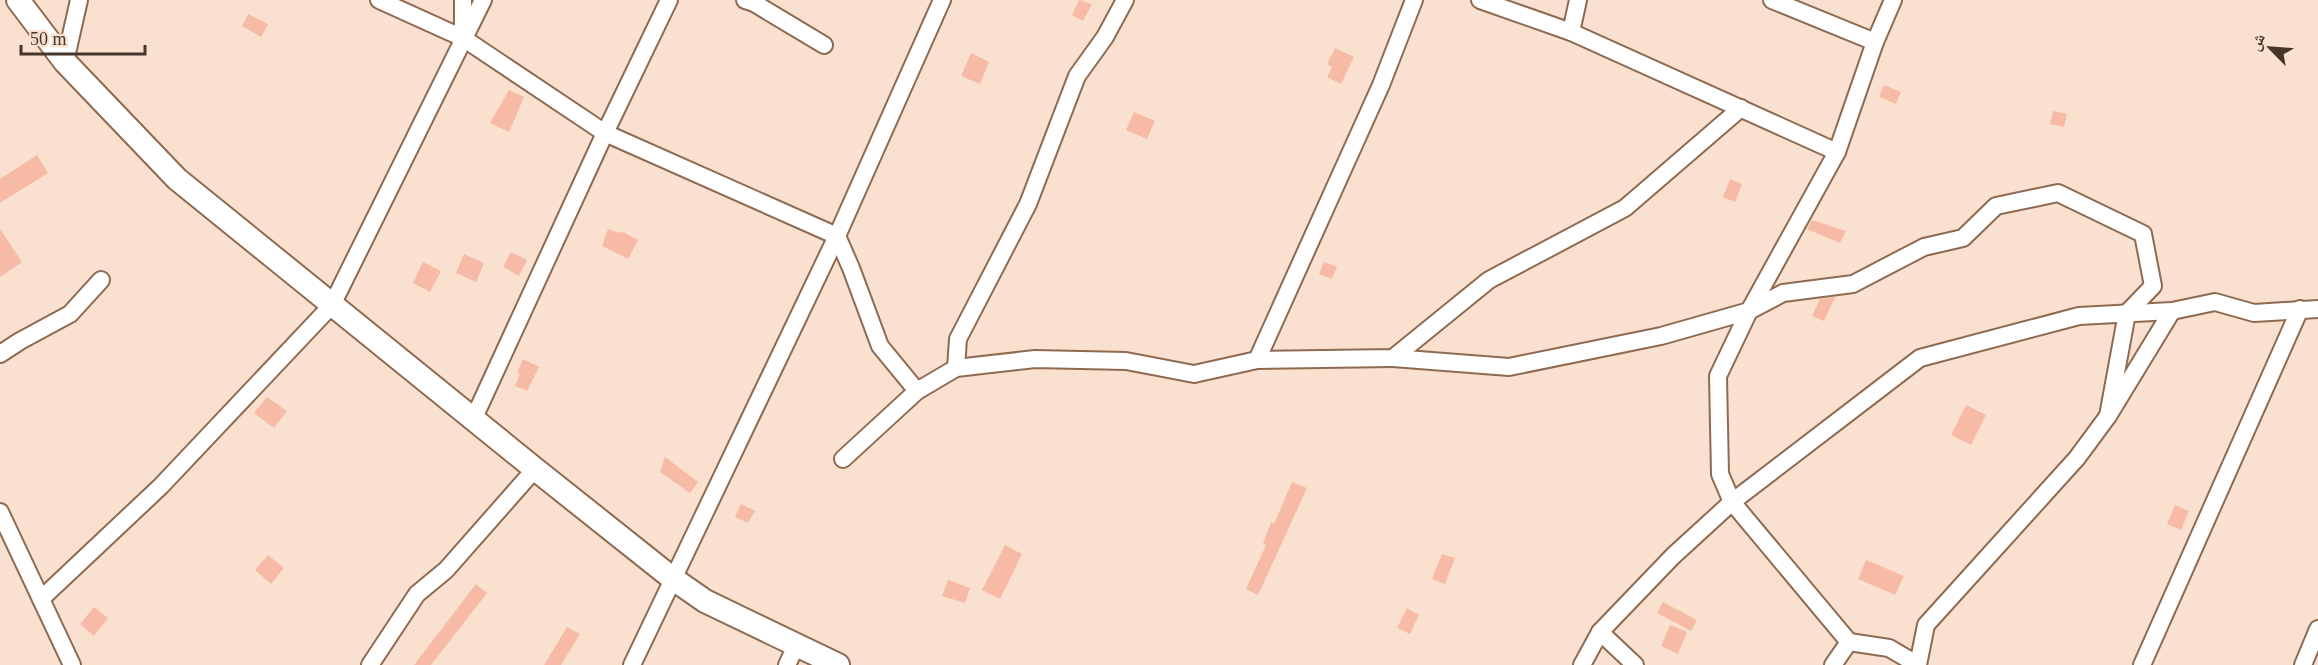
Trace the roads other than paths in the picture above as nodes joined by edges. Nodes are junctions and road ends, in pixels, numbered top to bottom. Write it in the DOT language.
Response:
graph roads {
  1 [pos="18,0"];
  2 [pos="80,0"];
  3 [pos="379,0"];
  4 [pos="463,0"];
  5 [pos="483,0"];
  6 [pos="669,0"];
  7 [pos="745,0"];
  8 [pos="942,0"];
  9 [pos="1125,0"];
  10 [pos="1414,0"];
  11 [pos="1480,0"];
  12 [pos="1578,0"];
  13 [pos="1772,0"];
  14 [pos="1893,0"];
  15 [pos="1571,32"];
  16 [pos="463,38"];
  17 [pos="1875,42"];
  18 [pos="824,45"];
  19 [pos="65,62"];
  20 [pos="1741,108"];
  21 [pos="605,133"];
  22 [pos="1837,152"];
  23 [pos="837,236"];
  24 [pos="101,280"];
  25 [pos="332,305"];
  26 [pos="2300,309"];
  27 [pos="2318,309"];
  28 [pos="1749,311"];
  29 [pos="2172,311"];
  30 [pos="2127,313"];
  31 [pos="0,354"];
  32 [pos="1393,358"];
  33 [pos="1257,360"];
  34 [pos="956,368"];
  35 [pos="916,391"];
  36 [pos="2108,416"];
  37 [pos="473,420"];
  38 [pos="843,459"];
  39 [pos="535,469"];
  40 [pos="1732,502"];
  41 [pos="0,512"];
  42 [pos="672,578"];
  43 [pos="41,599"];
  44 [pos="2318,629"];
  45 [pos="1600,633"];
  46 [pos="1849,642"];
  47 [pos="791,655"];
  48 [pos="72,665"];
  49 [pos="370,665"];
  50 [pos="632,665"];
  51 [pos="838,665"];
  52 [pos="1582,665"];
  53 [pos="1635,665"];
  54 [pos="1833,665"];
  55 [pos="1918,665"];
  56 [pos="2142,665"];
  57 [pos="2303,665"];
  1 -- 19 [label="main road"];
  2 -- 19 [label="street"];
  3 -- 16 [label="street"];
  4 -- 16 [label="street"];
  5 -- 16 [label="street"];
  6 -- 21 [label="street"];
  7 -- 18 [label="street"];
  8 -- 23 [label="street"];
  9 -- 34 [label="street"];
  10 -- 33 [label="street"];
  11 -- 15 [label="street"];
  12 -- 15 [label="street"];
  13 -- 17 [label="street"];
  14 -- 17 [label="street"];
  15 -- 20 [label="street"];
  16 -- 21 [label="street"];
  16 -- 25 [label="street"];
  17 -- 22 [label="street"];
  19 -- 25 [label="main road"];
  20 -- 22 [label="street"];
  20 -- 32 [label="street"];
  21 -- 23 [label="street"];
  21 -- 37 [label="street"];
  22 -- 28 [label="street"];
  23 -- 35 [label="street"];
  23 -- 42 [label="street"];
  24 -- 31 [label="street"];
  25 -- 37 [label="main road"];
  25 -- 43 [label="street"];
  26 -- 27 [label="street"];
  26 -- 29 [label="street"];
  26 -- 56 [label="street"];
  28 -- 30 [label="street"];
  28 -- 32 [label="street"];
  28 -- 40 [label="street"];
  29 -- 30 [label="street"];
  29 -- 36 [label="street"];
  30 -- 36 [label="street"];
  30 -- 40 [label="street"];
  32 -- 33 [label="street"];
  33 -- 34 [label="street"];
  34 -- 35 [label="street"];
  35 -- 38 [label="street"];
  36 -- 55 [label="street"];
  37 -- 39 [label="main road"];
  39 -- 42 [label="main road"];
  39 -- 49 [label="street"];
  40 -- 45 [label="street"];
  40 -- 46 [label="street"];
  41 -- 43 [label="street"];
  42 -- 47 [label="main road"];
  42 -- 50 [label="street"];
  43 -- 48 [label="street"];
  44 -- 57 [label="street"];
  45 -- 52 [label="street"];
  45 -- 53 [label="street"];
  46 -- 54 [label="street"];
  46 -- 55 [label="street"];
  47 -- 51 [label="main road"];
}
